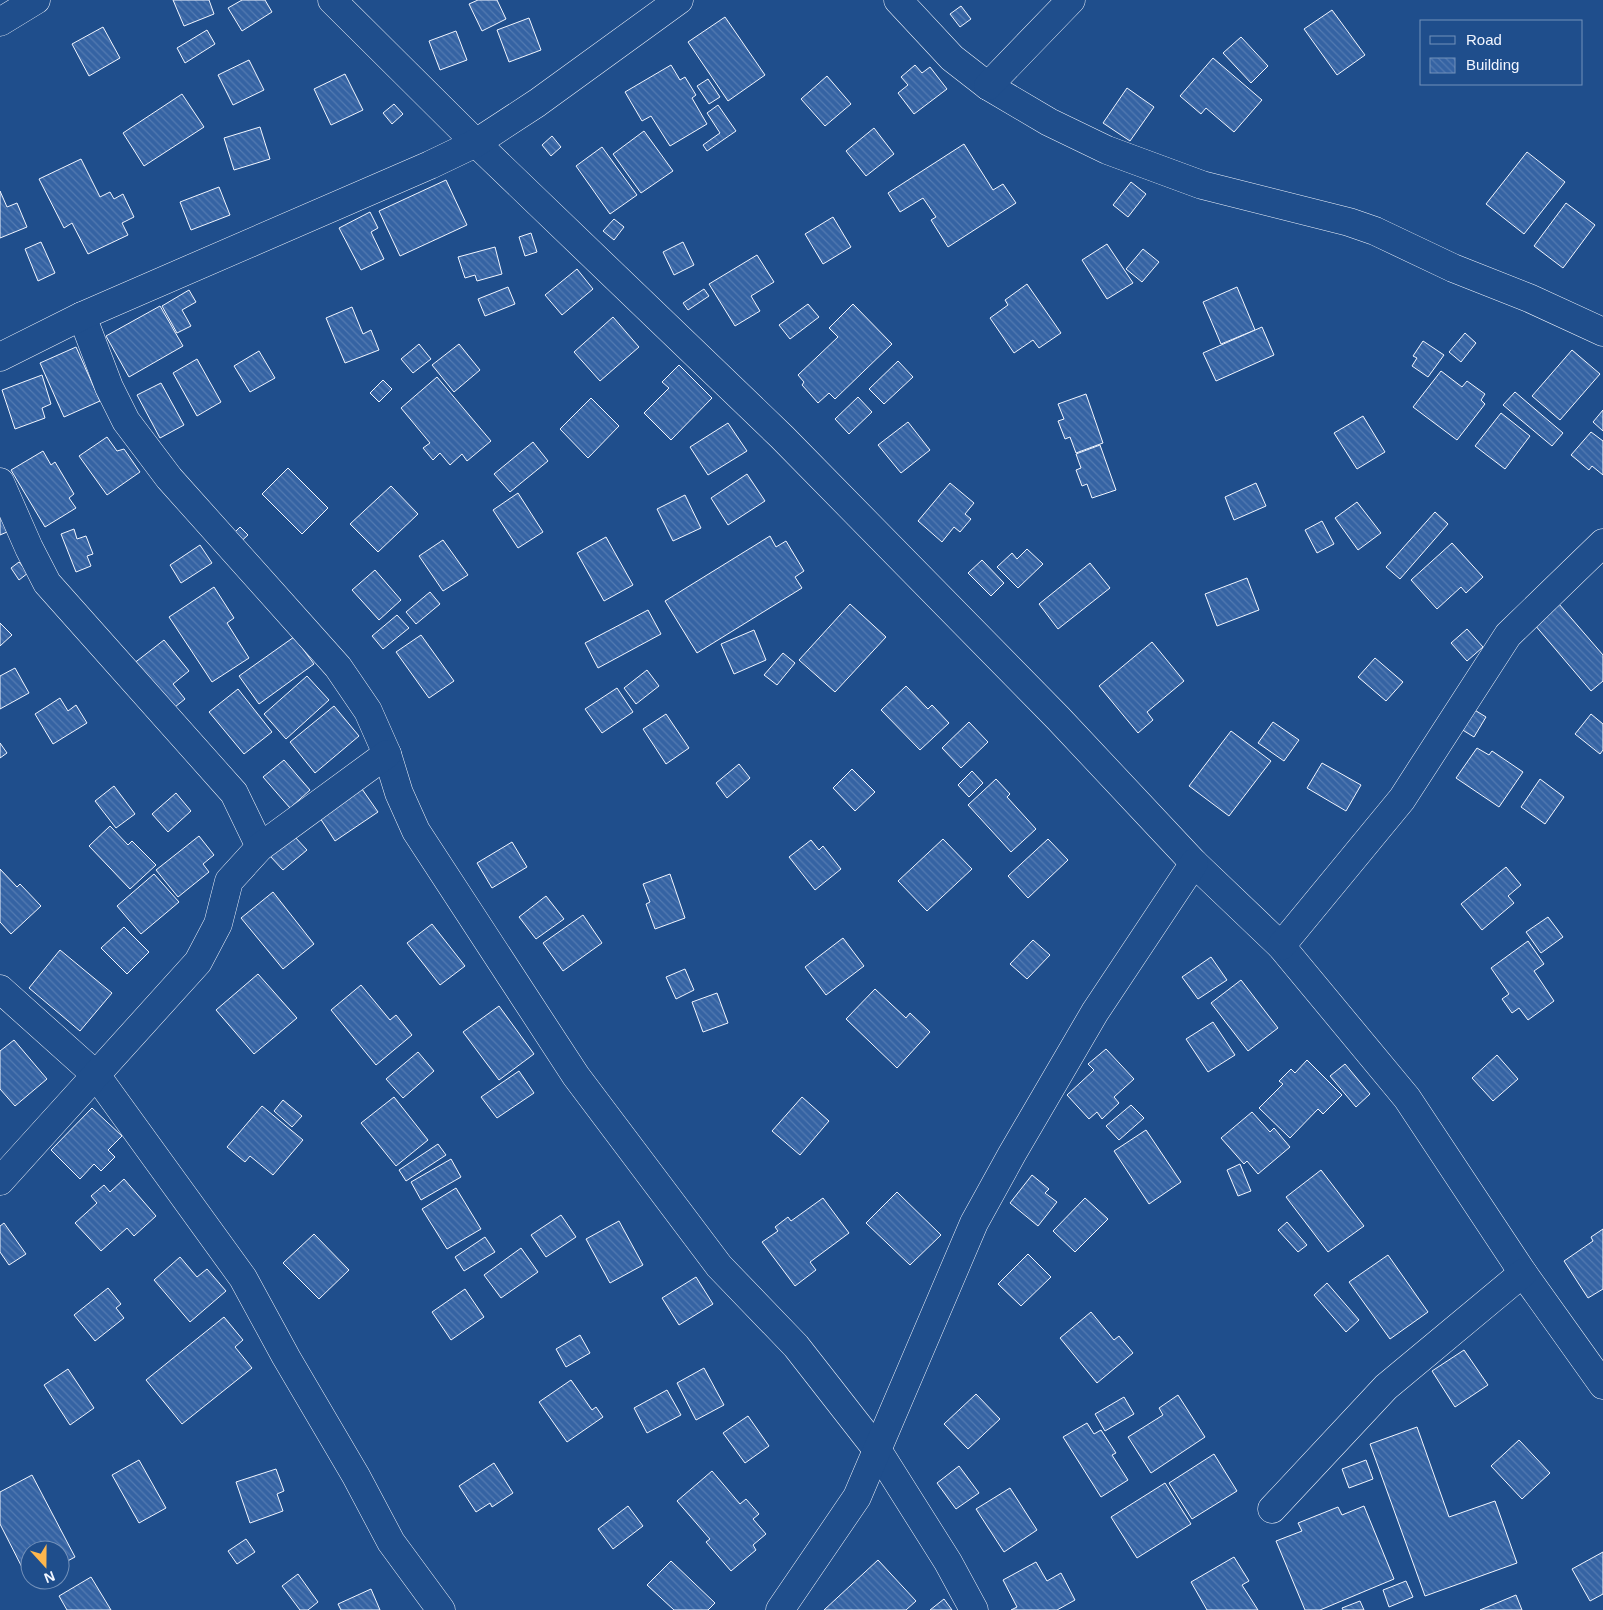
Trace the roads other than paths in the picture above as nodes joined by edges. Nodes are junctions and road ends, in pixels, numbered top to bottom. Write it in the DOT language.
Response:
graph roads {
  1 [pos="36,0"];
  2 [pos="332,0"];
  3 [pos="679,0"];
  4 [pos="898,0"];
  5 [pos="1071,0"];
  6 [pos="0,22"];
  7 [pos="988,86"];
  8 [pos="476,143"];
  9 [pos="82,316"];
  10 [pos="1603,332"];
  11 [pos="0,357"];
  12 [pos="0,482"];
  13 [pos="1603,543"];
  14 [pos="387,754"];
  15 [pos="260,847"];
  16 [pos="1194,863"];
  17 [pos="1281,946"];
  18 [pos="0,989"];
  19 [pos="96,1075"];
  20 [pos="0,1181"];
  21 [pos="1523,1274"];
  22 [pos="1603,1386"];
  23 [pos="878,1451"];
  24 [pos="1272,1509"];
  25 [pos="441,1610"];
  26 [pos="780,1610"];
  27 [pos="974,1610"];
  1 -- 6 [label="street"];
  2 -- 8 [label="street"];
  3 -- 8 [label="street"];
  4 -- 7 [label="street"];
  5 -- 7 [label="street"];
  7 -- 10 [label="street"];
  8 -- 9 [label="street"];
  8 -- 16 [label="street"];
  9 -- 11 [label="street"];
  9 -- 14 [label="street"];
  12 -- 15 [label="street"];
  13 -- 17 [label="street"];
  14 -- 15 [label="street"];
  14 -- 23 [label="street"];
  15 -- 19 [label="street"];
  16 -- 17 [label="street"];
  16 -- 23 [label="street"];
  17 -- 21 [label="street"];
  18 -- 19 [label="street"];
  19 -- 20 [label="street"];
  19 -- 25 [label="street"];
  21 -- 22 [label="street"];
  21 -- 24 [label="street"];
  23 -- 26 [label="street"];
  23 -- 27 [label="street"];
}
